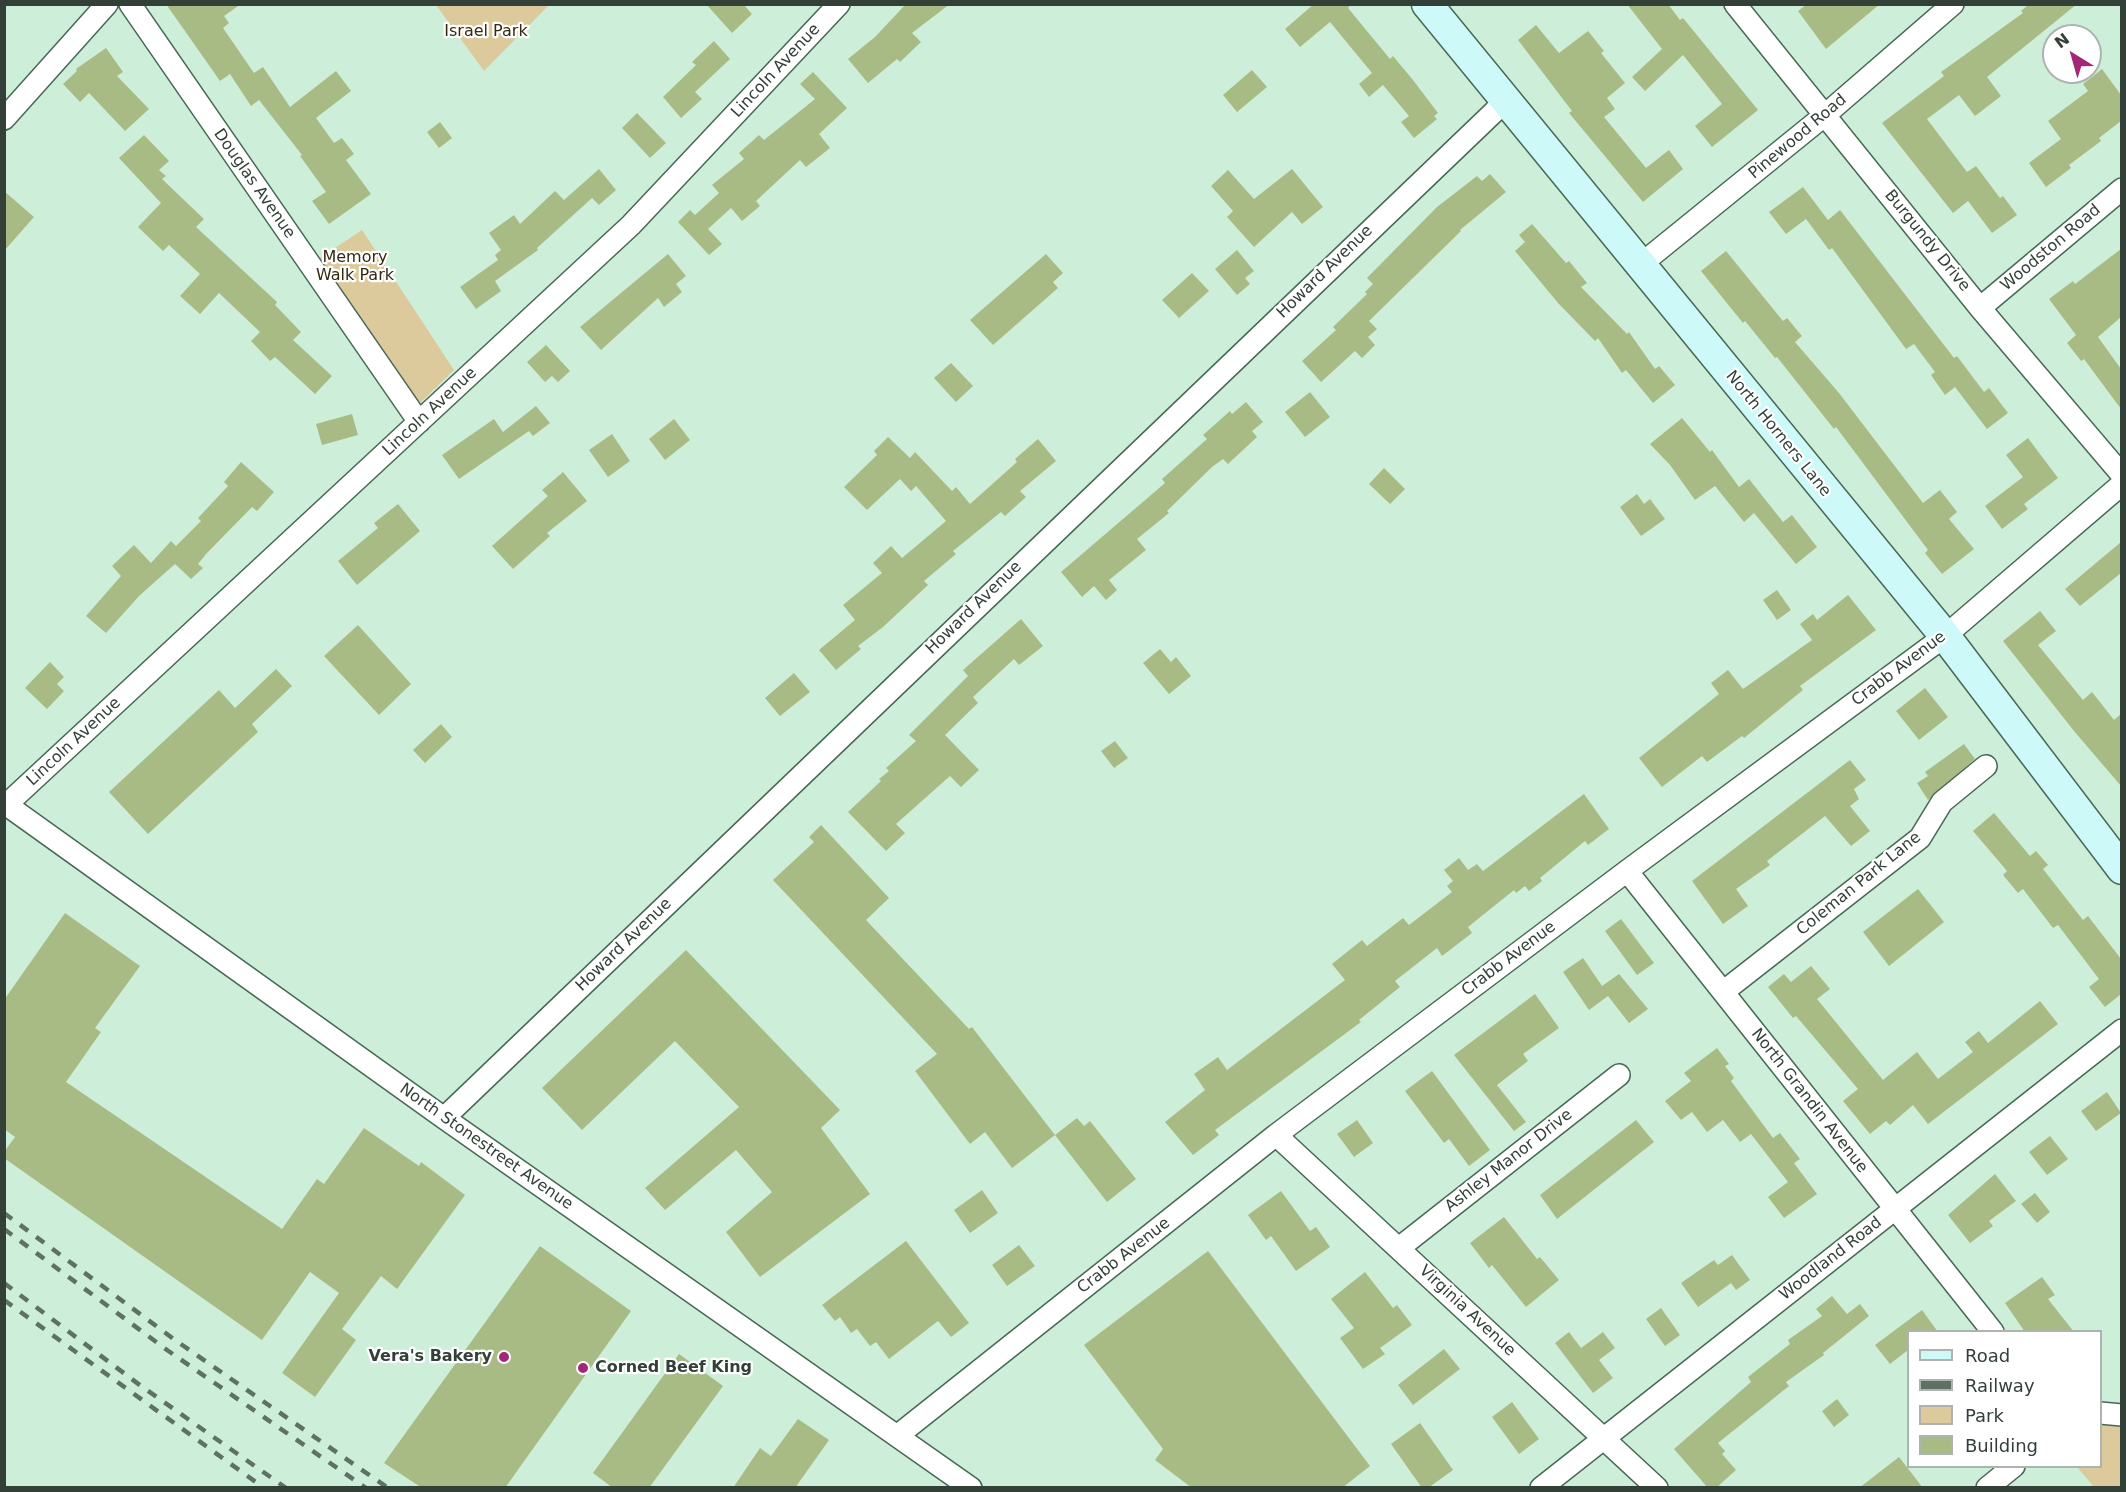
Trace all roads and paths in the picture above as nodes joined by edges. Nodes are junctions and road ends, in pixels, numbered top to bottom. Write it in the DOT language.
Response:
graph roads {
  1 [pos="107,4"];
  2 [pos="130,4"];
  3 [pos="839,4"];
  4 [pos="1427,4"];
  5 [pos="1735,4"];
  6 [pos="1953,4"];
  7 [pos="1505,99"];
  8 [pos="1825,115"];
  9 [pos="4,119"];
  10 [pos="2121,189"];
  11 [pos="1640,265"];
  12 [pos="1980,308"];
  13 [pos="419,422"];
  14 [pos="2121,476"];
  15 [pos="2121,484"];
  16 [pos="1945,636"];
  17 [pos="1986,766"];
  18 [pos="5,804"];
  19 [pos="2121,869"];
  20 [pos="1627,871"];
  21 [pos="1724,993"];
  22 [pos="2121,1030"];
  23 [pos="1619,1075"];
  24 [pos="444,1118"];
  25 [pos="1276,1135"];
  26 [pos="1894,1209"];
  27 [pos="1399,1248"];
  28 [pos="1991,1330"];
  29 [pos="2102,1413"];
  30 [pos="2121,1415"];
  31 [pos="897,1436"];
  32 [pos="1604,1438"];
  33 [pos="2013,1468"];
  34 [pos="971,1488"];
  35 [pos="1541,1488"];
  36 [pos="1657,1488"];
  37 [pos="1987,1488"];
  1 -- 9 [label="street"];
  2 -- 13 [label="street, Douglas Avenue"];
  3 -- 13 [label="street, Lincoln Avenue"];
  4 -- 7 [label="street, North Horners Lane"];
  5 -- 8 [label="street, Burgundy Drive"];
  6 -- 8 [label="street, Pinewood Road"];
  7 -- 11 [label="street, North Horners Lane"];
  7 -- 24 [label="street, Howard Avenue"];
  8 -- 11 [label="street, Pinewood Road"];
  8 -- 12 [label="street, Burgundy Drive"];
  10 -- 12 [label="street, Woodston Road"];
  11 -- 16 [label="street, North Horners Lane"];
  12 -- 14 [label="street, Burgundy Drive"];
  13 -- 18 [label="street, Lincoln Avenue"];
  15 -- 16 [label="street, Crabb Avenue"];
  16 -- 19 [label="street, North Horners Lane"];
  16 -- 20 [label="street, Crabb Avenue"];
  17 -- 21 [label="street, Coleman Park Lane"];
  18 -- 24 [label="street, North Stonestreet Avenue"];
  20 -- 21 [label="street, North Grandin Avenue"];
  20 -- 25 [label="street, Crabb Avenue"];
  21 -- 26 [label="street, North Grandin Avenue"];
  22 -- 26 [label="street, Woodland Road"];
  23 -- 27 [label="street, Ashley Manor Drive"];
  24 -- 31 [label="street, North Stonestreet Avenue"];
  25 -- 27 [label="street, Virginia Avenue"];
  25 -- 31 [label="street, Crabb Avenue"];
  26 -- 28 [label="street, North Grandin Avenue"];
  26 -- 32 [label="street, Woodland Road"];
  27 -- 32 [label="street, Virginia Avenue"];
  29 -- 30 [label="street"];
  31 -- 34 [label="street, North Stonestreet Avenue"];
  32 -- 35 [label="street, Woodland Road"];
  32 -- 36 [label="street, Virginia Avenue"];
  33 -- 37 [label="street"];
}
